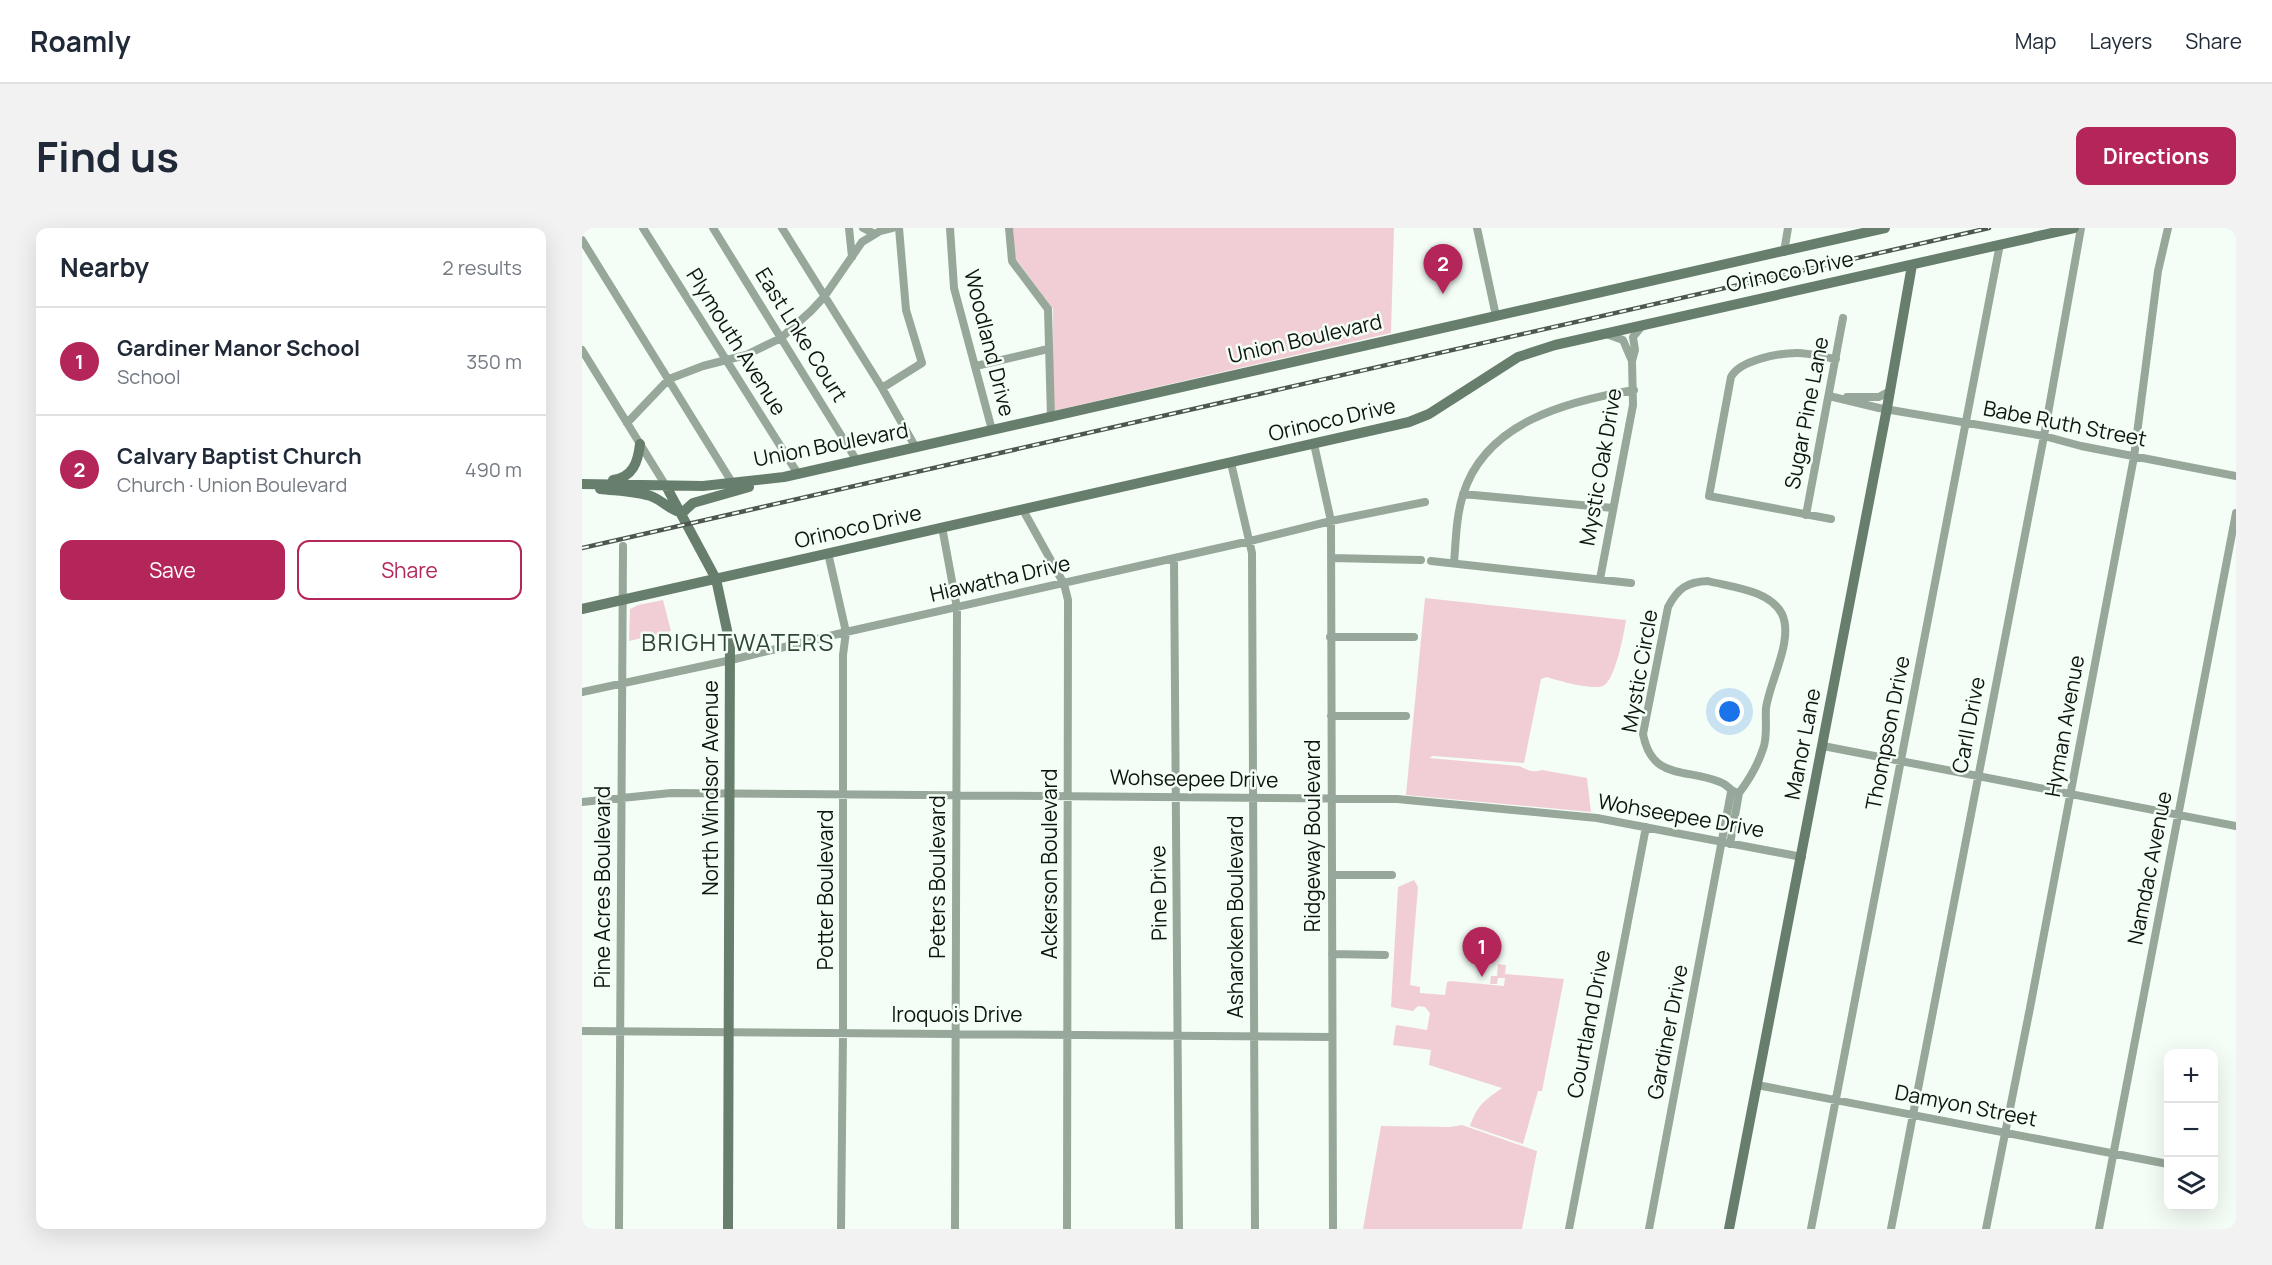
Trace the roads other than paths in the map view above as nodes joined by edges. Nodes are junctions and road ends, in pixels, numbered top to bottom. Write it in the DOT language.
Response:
graph roads {
  1 [pos="643,228"];
  2 [pos="713,228"];
  3 [pos="782,228"];
  4 [pos="849,228"];
  5 [pos="863,228"];
  6 [pos="892,228"];
  7 [pos="899,228"];
  8 [pos="950,228"];
  9 [pos="1009,228"];
  10 [pos="1476,228"];
  11 [pos="1788,228"];
  12 [pos="1885,228"];
  13 [pos="2074,228"];
  14 [pos="2081,228"];
  15 [pos="2168,228"];
  16 [pos="875,234"];
  17 [pos="582,240"];
  18 [pos="2000,244"];
  19 [pos="1784,252"];
  20 [pos="852,257"];
  21 [pos="1912,265"];
  22 [pos="824,297"];
  23 [pos="1496,316"];
  24 [pos="1843,318"];
  25 [pos="1648,323"];
  26 [pos="1595,334"];
  27 [pos="781,338"];
  28 [pos="1048,349"];
  29 [pos="582,350"];
  30 [pos="1836,359"];
  31 [pos="726,360"];
  32 [pos="1632,361"];
  33 [pos="976,366"];
  34 [pos="669,379"];
  35 [pos="882,388"];
  36 [pos="1634,390"];
  37 [pos="1890,391"];
  38 [pos="1831,397"];
  39 [pos="1887,408"];
  40 [pos="1051,418"];
  41 [pos="627,423"];
  42 [pos="1967,423"];
  43 [pos="992,430"];
  44 [pos="2044,436"];
  45 [pos="640,444"];
  46 [pos="1314,444"];
  47 [pos="916,448"];
  48 [pos="2134,457"];
  49 [pos="858,461"];
  50 [pos="1231,463"];
  51 [pos="798,474"];
  52 [pos="2236,476"];
  53 [pos="784,477"];
  54 [pos="733,484"];
  55 [pos="583,485"];
  56 [pos="666,486"];
  57 [pos="1463,494"];
  58 [pos="1425,502"];
  59 [pos="1613,508"];
  60 [pos="1023,510"];
  61 [pos="682,513"];
  62 [pos="2236,513"];
  63 [pos="1806,514"];
  64 [pos="1831,519"];
  65 [pos="1331,521"];
  66 [pos="942,528"];
  67 [pos="1250,541"];
  68 [pos="624,546"];
  69 [pos="828,553"];
  70 [pos="1174,558"];
  71 [pos="1331,558"];
  72 [pos="1421,560"];
  73 [pos="1431,561"];
  74 [pos="1454,563"];
  75 [pos="716,579"];
  76 [pos="1600,579"];
  77 [pos="1631,583"];
  78 [pos="1064,584"];
  79 [pos="622,600"];
  80 [pos="957,608"];
  81 [pos="582,609"];
  82 [pos="846,632"];
  83 [pos="1330,637"];
  84 [pos="1414,637"];
  85 [pos="731,660"];
  86 [pos="622,682"];
  87 [pos="582,692"];
  88 [pos="1331,716"];
  89 [pos="1406,716"];
  90 [pos="1823,746"];
  91 [pos="1901,762"];
  92 [pos="1978,776"];
  93 [pos="1735,793"];
  94 [pos="731,794"];
  95 [pos="844,794"];
  96 [pos="956,795"];
  97 [pos="1069,795"];
  98 [pos="2071,795"];
  99 [pos="621,797"];
  100 [pos="1176,797"];
  101 [pos="1253,797"];
  102 [pos="1330,798"];
  103 [pos="582,802"];
  104 [pos="2179,815"];
  105 [pos="2236,826"];
  106 [pos="1646,827"];
  107 [pos="1727,843"];
  108 [pos="1802,857"];
  109 [pos="1332,875"];
  110 [pos="1392,875"];
  111 [pos="1332,954"];
  112 [pos="1385,955"];
  113 [pos="582,1031"];
  114 [pos="729,1031"];
  115 [pos="620,1032"];
  116 [pos="843,1032"];
  117 [pos="956,1034"];
  118 [pos="1067,1034"];
  119 [pos="1178,1035"];
  120 [pos="1254,1036"];
  121 [pos="1332,1037"];
  122 [pos="1757,1085"];
  123 [pos="1836,1100"];
  124 [pos="1913,1114"];
  125 [pos="2004,1132"];
  126 [pos="2113,1154"];
  127 [pos="2164,1163"];
  128 [pos="619,1229"];
  129 [pos="728,1229"];
  130 [pos="841,1229"];
  131 [pos="955,1229"];
  132 [pos="1067,1229"];
  133 [pos="1179,1229"];
  134 [pos="1254,1229"];
  135 [pos="1333,1229"];
  136 [pos="1569,1229"];
  137 [pos="1649,1229"];
  138 [pos="1729,1229"];
  139 [pos="1811,1229"];
  140 [pos="1891,1229"];
  141 [pos="1986,1229"];
  142 [pos="2099,1229"];
  1 -- 31 [label="street, Plymouth Avenue"];
  2 -- 27 [label="street, East Lnke Court"];
  3 -- 22 [label="street"];
  4 -- 20 [label="street"];
  5 -- 16 [label="street"];
  6 -- 16 [label="street"];
  7 -- 35 [label="street"];
  8 -- 33 [label="street, Woodland Drive"];
  9 -- 28 [label="street, Woodland Drive"];
  10 -- 23 [label="street"];
  11 -- 19 [label="street"];
  12 -- 19 [label="street, Union Boulevard"];
  13 -- 18 [label="street, Orinoco Drive"];
  14 -- 44 [label="street, Carll Drive"];
  15 -- 48 [label="street, Hyman Avenue"];
  16 -- 20 [label="street"];
  17 -- 34 [label="street"];
  18 -- 21 [label="street, Orinoco Drive"];
  18 -- 42 [label="street, Thompson Drive"];
  19 -- 23 [label="street, Union Boulevard"];
  20 -- 22 [label="street"];
  21 -- 25 [label="street, Orinoco Drive"];
  21 -- 37 [label="street, Manor Lane"];
  22 -- 27 [label="street"];
  22 -- 35 [label="street"];
  23 -- 40 [label="street, Union Boulevard"];
  24 -- 30 [label="street, Sugar Pine Lane"];
  25 -- 26 [label="street, Orinoco Drive"];
  25 -- 32 [label="street, Mystic Oak Drive"];
  26 -- 32 [label="street, Mystic Oak Drive"];
  26 -- 46 [label="street, Orinoco Drive"];
  27 -- 31 [label="street"];
  27 -- 49 [label="street, East Lnke Court"];
  28 -- 33 [label="street"];
  28 -- 40 [label="street, Woodland Drive"];
  29 -- 41 [label="street, North Windsor Avenue"];
  30 -- 38 [label="street, Sugar Pine Lane"];
  30 -- 63 [label="street"];
  31 -- 34 [label="street"];
  31 -- 51 [label="street, Plymouth Avenue"];
  32 -- 36 [label="street, Mystic Oak Drive"];
  33 -- 43 [label="street, Woodland Drive"];
  34 -- 41 [label="street"];
  34 -- 54 [label="street"];
  35 -- 47 [label="street"];
  36 -- 57 [label="street"];
  36 -- 59 [label="street, Mystic Oak Drive"];
  37 -- 38 [label="street"];
  37 -- 39 [label="street, Manor Lane"];
  38 -- 39 [label="street, Babe Ruth Street"];
  38 -- 63 [label="street, Sugar Pine Lane"];
  39 -- 42 [label="street, Babe Ruth Street"];
  39 -- 90 [label="street, Manor Lane"];
  40 -- 43 [label="street, Union Boulevard"];
  41 -- 45 [label="street, North Windsor Avenue"];
  42 -- 44 [label="street, Babe Ruth Street"];
  42 -- 91 [label="street, Thompson Drive"];
  43 -- 47 [label="street, Union Boulevard"];
  44 -- 48 [label="street, Babe Ruth Street"];
  44 -- 92 [label="street, Carll Drive"];
  45 -- 55 [label="street"];
  45 -- 56 [label="street, North Windsor Avenue"];
  46 -- 50 [label="street, Orinoco Drive"];
  46 -- 65 [label="street, Ridgeway Boulevard"];
  47 -- 49 [label="street, Union Boulevard"];
  48 -- 52 [label="street, Babe Ruth Street"];
  48 -- 98 [label="street, Hyman Avenue"];
  49 -- 51 [label="street, Union Boulevard"];
  50 -- 60 [label="street, Orinoco Drive"];
  50 -- 67 [label="street, Asharoken Boulevard"];
  51 -- 53 [label="street, Union Boulevard"];
  53 -- 54 [label="street, Union Boulevard"];
  53 -- 61 [label="street"];
  54 -- 56 [label="street, Union Boulevard"];
  55 -- 56 [label="street"];
  55 -- 61 [label="street"];
  56 -- 61 [label="street, North Windsor Avenue"];
  57 -- 59 [label="street"];
  57 -- 74 [label="street"];
  58 -- 65 [label="street, Hiawatha Drive"];
  59 -- 76 [label="street, Mystic Oak Drive"];
  60 -- 66 [label="street, Orinoco Drive"];
  60 -- 78 [label="street, Ackerson Boulevard"];
  61 -- 75 [label="street, North Windsor Avenue"];
  62 -- 104 [label="street, Namdac Avenue"];
  63 -- 64 [label="street"];
  65 -- 67 [label="street, Hiawatha Drive"];
  65 -- 71 [label="street, Ridgeway Boulevard"];
  66 -- 69 [label="street, Orinoco Drive"];
  66 -- 80 [label="street, Peters Boulevard"];
  67 -- 70 [label="street, Hiawatha Drive"];
  67 -- 101 [label="street, Asharoken Boulevard"];
  68 -- 79 [label="street, Pine Acres Boulevard"];
  69 -- 75 [label="street, Orinoco Drive"];
  69 -- 82 [label="street, Potter Boulevard"];
  70 -- 78 [label="street, Hiawatha Drive"];
  70 -- 100 [label="street, Pine Drive"];
  71 -- 72 [label="street"];
  71 -- 83 [label="street, Ridgeway Boulevard"];
  73 -- 74 [label="street"];
  74 -- 76 [label="street"];
  75 -- 79 [label="street, Orinoco Drive"];
  75 -- 85 [label="street, North Windsor Avenue"];
  76 -- 77 [label="street"];
  78 -- 80 [label="street, Hiawatha Drive"];
  78 -- 97 [label="street, Ackerson Boulevard"];
  79 -- 81 [label="street, Orinoco Drive"];
  79 -- 86 [label="street, Pine Acres Boulevard"];
  80 -- 82 [label="street, Hiawatha Drive"];
  80 -- 96 [label="street, Peters Boulevard"];
  82 -- 85 [label="street, Hiawatha Drive"];
  82 -- 95 [label="street, Potter Boulevard"];
  83 -- 84 [label="street"];
  83 -- 88 [label="street, Ridgeway Boulevard"];
  85 -- 86 [label="street, Hiawatha Drive"];
  85 -- 94 [label="street, North Windsor Avenue"];
  86 -- 87 [label="street, Hiawatha Drive"];
  86 -- 99 [label="street, Pine Acres Boulevard"];
  88 -- 89 [label="street"];
  88 -- 102 [label="street, Ridgeway Boulevard"];
  90 -- 91 [label="street"];
  90 -- 108 [label="street, Manor Lane"];
  91 -- 92 [label="street"];
  91 -- 123 [label="street, Thompson Drive"];
  92 -- 98 [label="street"];
  92 -- 124 [label="street, Carll Drive"];
  93 -- 93 [label="street, Mystic Circle"];
  93 -- 107 [label="street, Mystic Circle"];
  94 -- 95 [label="street, Wohseepee Drive"];
  94 -- 99 [label="street, Wohseepee Drive"];
  94 -- 114 [label="street, North Windsor Avenue"];
  95 -- 96 [label="street, Wohseepee Drive"];
  95 -- 116 [label="street, Potter Boulevard"];
  96 -- 97 [label="street, Wohseepee Drive"];
  96 -- 117 [label="street, Peters Boulevard"];
  97 -- 100 [label="street, Wohseepee Drive"];
  97 -- 118 [label="street, Ackerson Boulevard"];
  98 -- 104 [label="street"];
  98 -- 125 [label="street, Hyman Avenue"];
  99 -- 103 [label="street, Wohseepee Drive"];
  99 -- 115 [label="street, Pine Acres Boulevard"];
  100 -- 101 [label="street, Wohseepee Drive"];
  100 -- 119 [label="street, Pine Drive"];
  101 -- 102 [label="street, Wohseepee Drive"];
  101 -- 120 [label="street, Asharoken Boulevard"];
  102 -- 106 [label="street, Wohseepee Drive"];
  102 -- 109 [label="street, Ridgeway Boulevard"];
  104 -- 105 [label="street"];
  104 -- 126 [label="street, Namdac Avenue"];
  106 -- 107 [label="street, Wohseepee Drive"];
  106 -- 136 [label="street, Courtland Drive"];
  107 -- 108 [label="street, Wohseepee Drive"];
  107 -- 137 [label="street, Gardiner Drive"];
  108 -- 122 [label="street, Manor Lane"];
  109 -- 110 [label="street"];
  109 -- 111 [label="street, Ridgeway Boulevard"];
  111 -- 112 [label="street"];
  111 -- 121 [label="street, Ridgeway Boulevard"];
  113 -- 115 [label="street, Iroquois Drive"];
  114 -- 115 [label="street, Iroquois Drive"];
  114 -- 116 [label="street, Iroquois Drive"];
  114 -- 129 [label="street, North Windsor Avenue"];
  115 -- 128 [label="street, Pine Acres Boulevard"];
  116 -- 117 [label="street, Iroquois Drive"];
  116 -- 130 [label="street, Potter Boulevard"];
  117 -- 118 [label="street, Iroquois Drive"];
  117 -- 131 [label="street, Peters Boulevard"];
  118 -- 119 [label="street, Iroquois Drive"];
  118 -- 132 [label="street, Ackerson Boulevard"];
  119 -- 120 [label="street, Iroquois Drive"];
  119 -- 133 [label="street, Pine Drive"];
  120 -- 121 [label="street, Iroquois Drive"];
  120 -- 134 [label="street, Asharoken Boulevard"];
  121 -- 135 [label="street, Ridgeway Boulevard"];
  122 -- 123 [label="street, Damyon Street"];
  122 -- 138 [label="street, Manor Lane"];
  123 -- 124 [label="street, Damyon Street"];
  123 -- 139 [label="street, Thompson Drive"];
  124 -- 125 [label="street, Damyon Street"];
  124 -- 140 [label="street, Carll Drive"];
  125 -- 126 [label="street, Damyon Street"];
  125 -- 141 [label="street, Hyman Avenue"];
  126 -- 127 [label="street, Damyon Street"];
  126 -- 142 [label="street, Namdac Avenue"];
}
